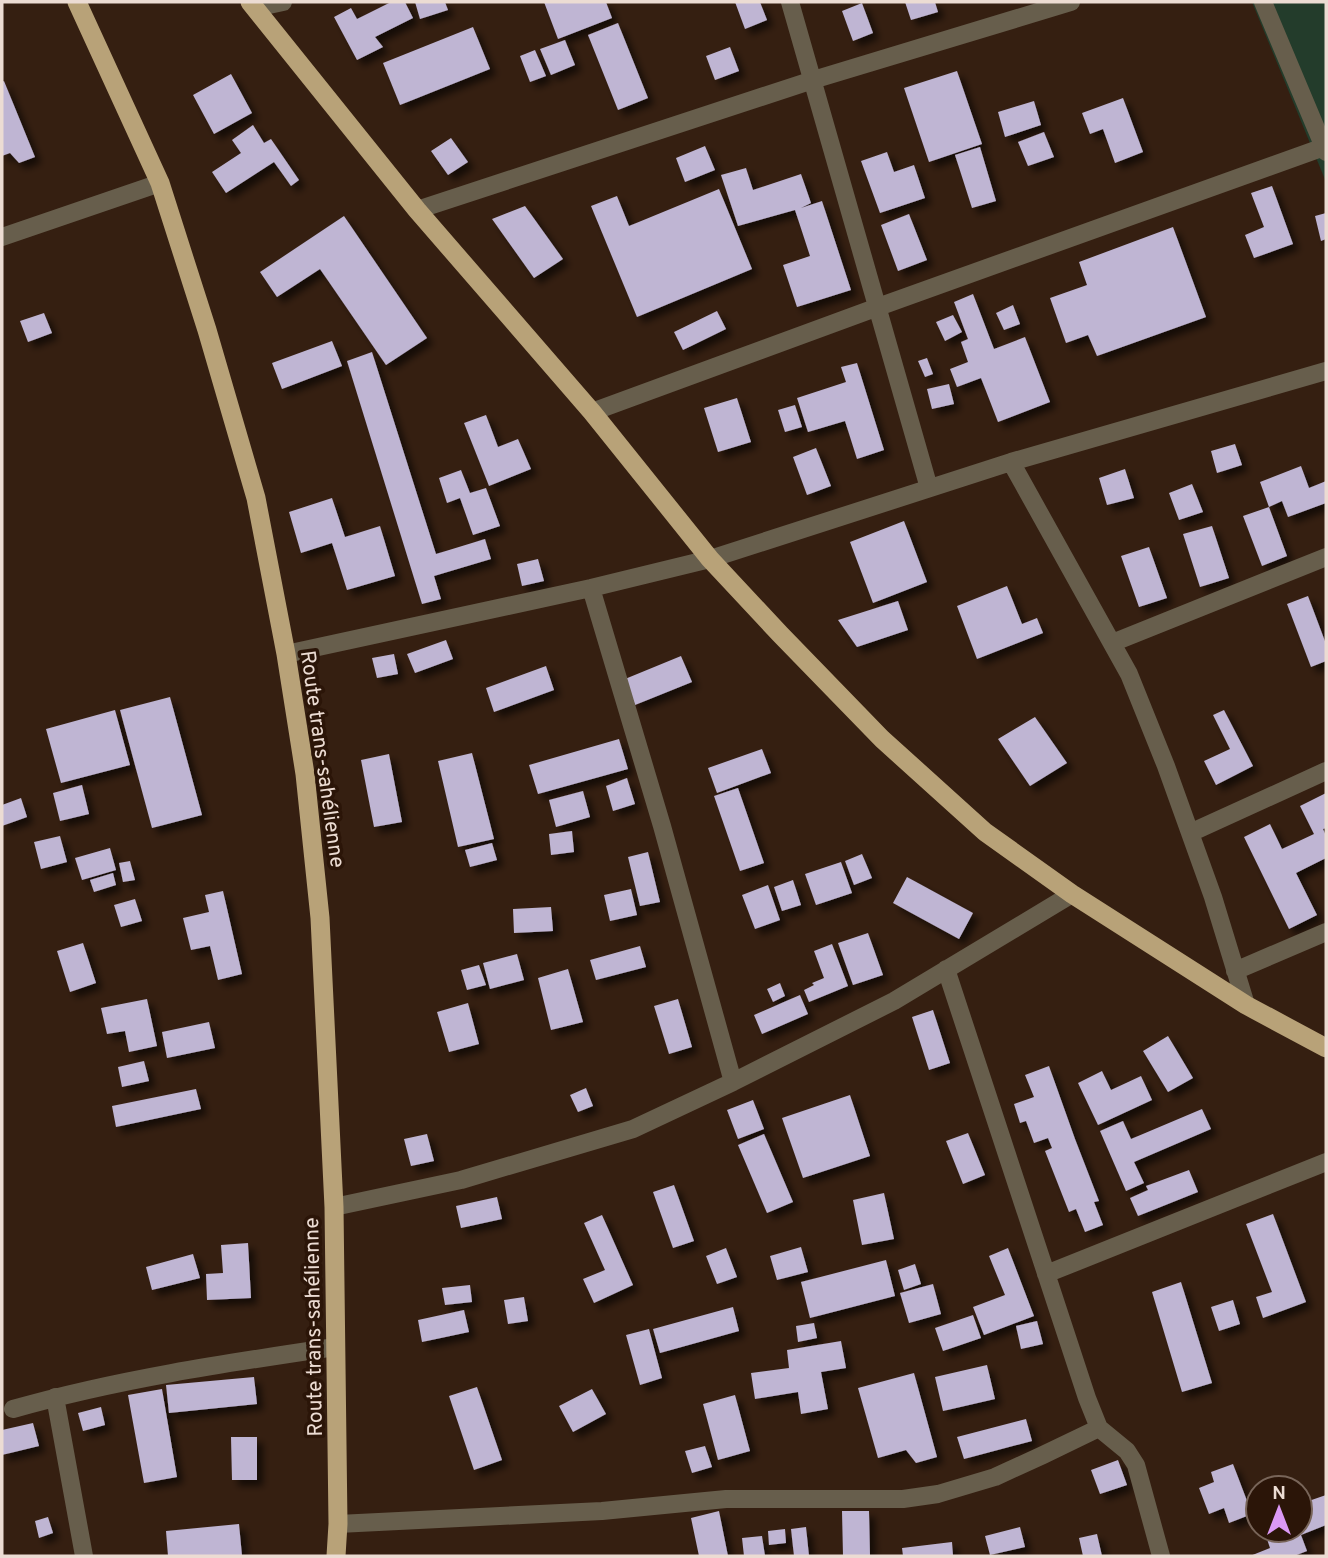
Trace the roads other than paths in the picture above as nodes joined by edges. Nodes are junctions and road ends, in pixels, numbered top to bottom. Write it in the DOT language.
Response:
graph roads {
  1 [pos="78,2"];
  2 [pos="283,2"];
  3 [pos="790,2"];
  4 [pos="1071,2"];
  5 [pos="1262,2"];
  6 [pos="252,5"];
  7 [pos="813,80"];
  8 [pos="1325,150"];
  9 [pos="160,183"];
  10 [pos="417,210"];
  11 [pos="2,237"];
  12 [pos="877,307"];
  13 [pos="1326,371"];
  14 [pos="592,412"];
  15 [pos="1012,462"];
  16 [pos="929,488"];
  17 [pos="1326,556"];
  18 [pos="710,559"];
  19 [pos="591,588"];
  20 [pos="1112,643"];
  21 [pos="286,654"];
  22 [pos="1326,771"];
  23 [pos="1190,833"];
  24 [pos="1072,894"];
  25 [pos="1326,932"];
  26 [pos="946,969"];
  27 [pos="1235,971"];
  28 [pos="1246,1005"];
  29 [pos="1326,1048"];
  30 [pos="733,1082"];
  31 [pos="1326,1162"];
  32 [pos="334,1207"];
  33 [pos="1046,1274"];
  34 [pos="335,1347"];
  35 [pos="55,1397"];
  36 [pos="13,1409"];
  37 [pos="1099,1428"];
  38 [pos="338,1524"];
  39 [pos="84,1556"];
  40 [pos="336,1556"];
  41 [pos="1161,1556"];
  1 -- 9 [label="highway, Route trans-sahélienne"];
  2 -- 6 [label="street"];
  3 -- 7 [label="street"];
  4 -- 7 [label="street"];
  5 -- 8 [label="street"];
  6 -- 10 [label="highway"];
  7 -- 10 [label="street"];
  7 -- 12 [label="street"];
  8 -- 12 [label="street"];
  9 -- 11 [label="street"];
  9 -- 21 [label="highway, Route trans-sahélienne"];
  10 -- 14 [label="highway"];
  12 -- 14 [label="street"];
  12 -- 16 [label="street"];
  13 -- 15 [label="street"];
  14 -- 18 [label="highway"];
  15 -- 16 [label="street"];
  15 -- 20 [label="street"];
  16 -- 18 [label="street"];
  17 -- 20 [label="street"];
  18 -- 19 [label="street"];
  18 -- 24 [label="highway"];
  19 -- 21 [label="street"];
  19 -- 30 [label="street"];
  20 -- 23 [label="street"];
  21 -- 32 [label="highway, Route trans-sahélienne"];
  22 -- 23 [label="street"];
  23 -- 27 [label="street"];
  24 -- 26 [label="street"];
  24 -- 28 [label="highway"];
  25 -- 27 [label="street"];
  26 -- 30 [label="street"];
  26 -- 33 [label="street"];
  27 -- 28 [label="street"];
  28 -- 29 [label="highway"];
  30 -- 32 [label="street"];
  31 -- 33 [label="street"];
  32 -- 34 [label="highway, Route trans-sahélienne"];
  33 -- 37 [label="street"];
  34 -- 35 [label="street"];
  34 -- 38 [label="highway, Route trans-sahélienne"];
  35 -- 36 [label="street"];
  35 -- 39 [label="street"];
  37 -- 38 [label="street"];
  37 -- 41 [label="street"];
  38 -- 40 [label="highway, Route trans-sahélienne"];
}
